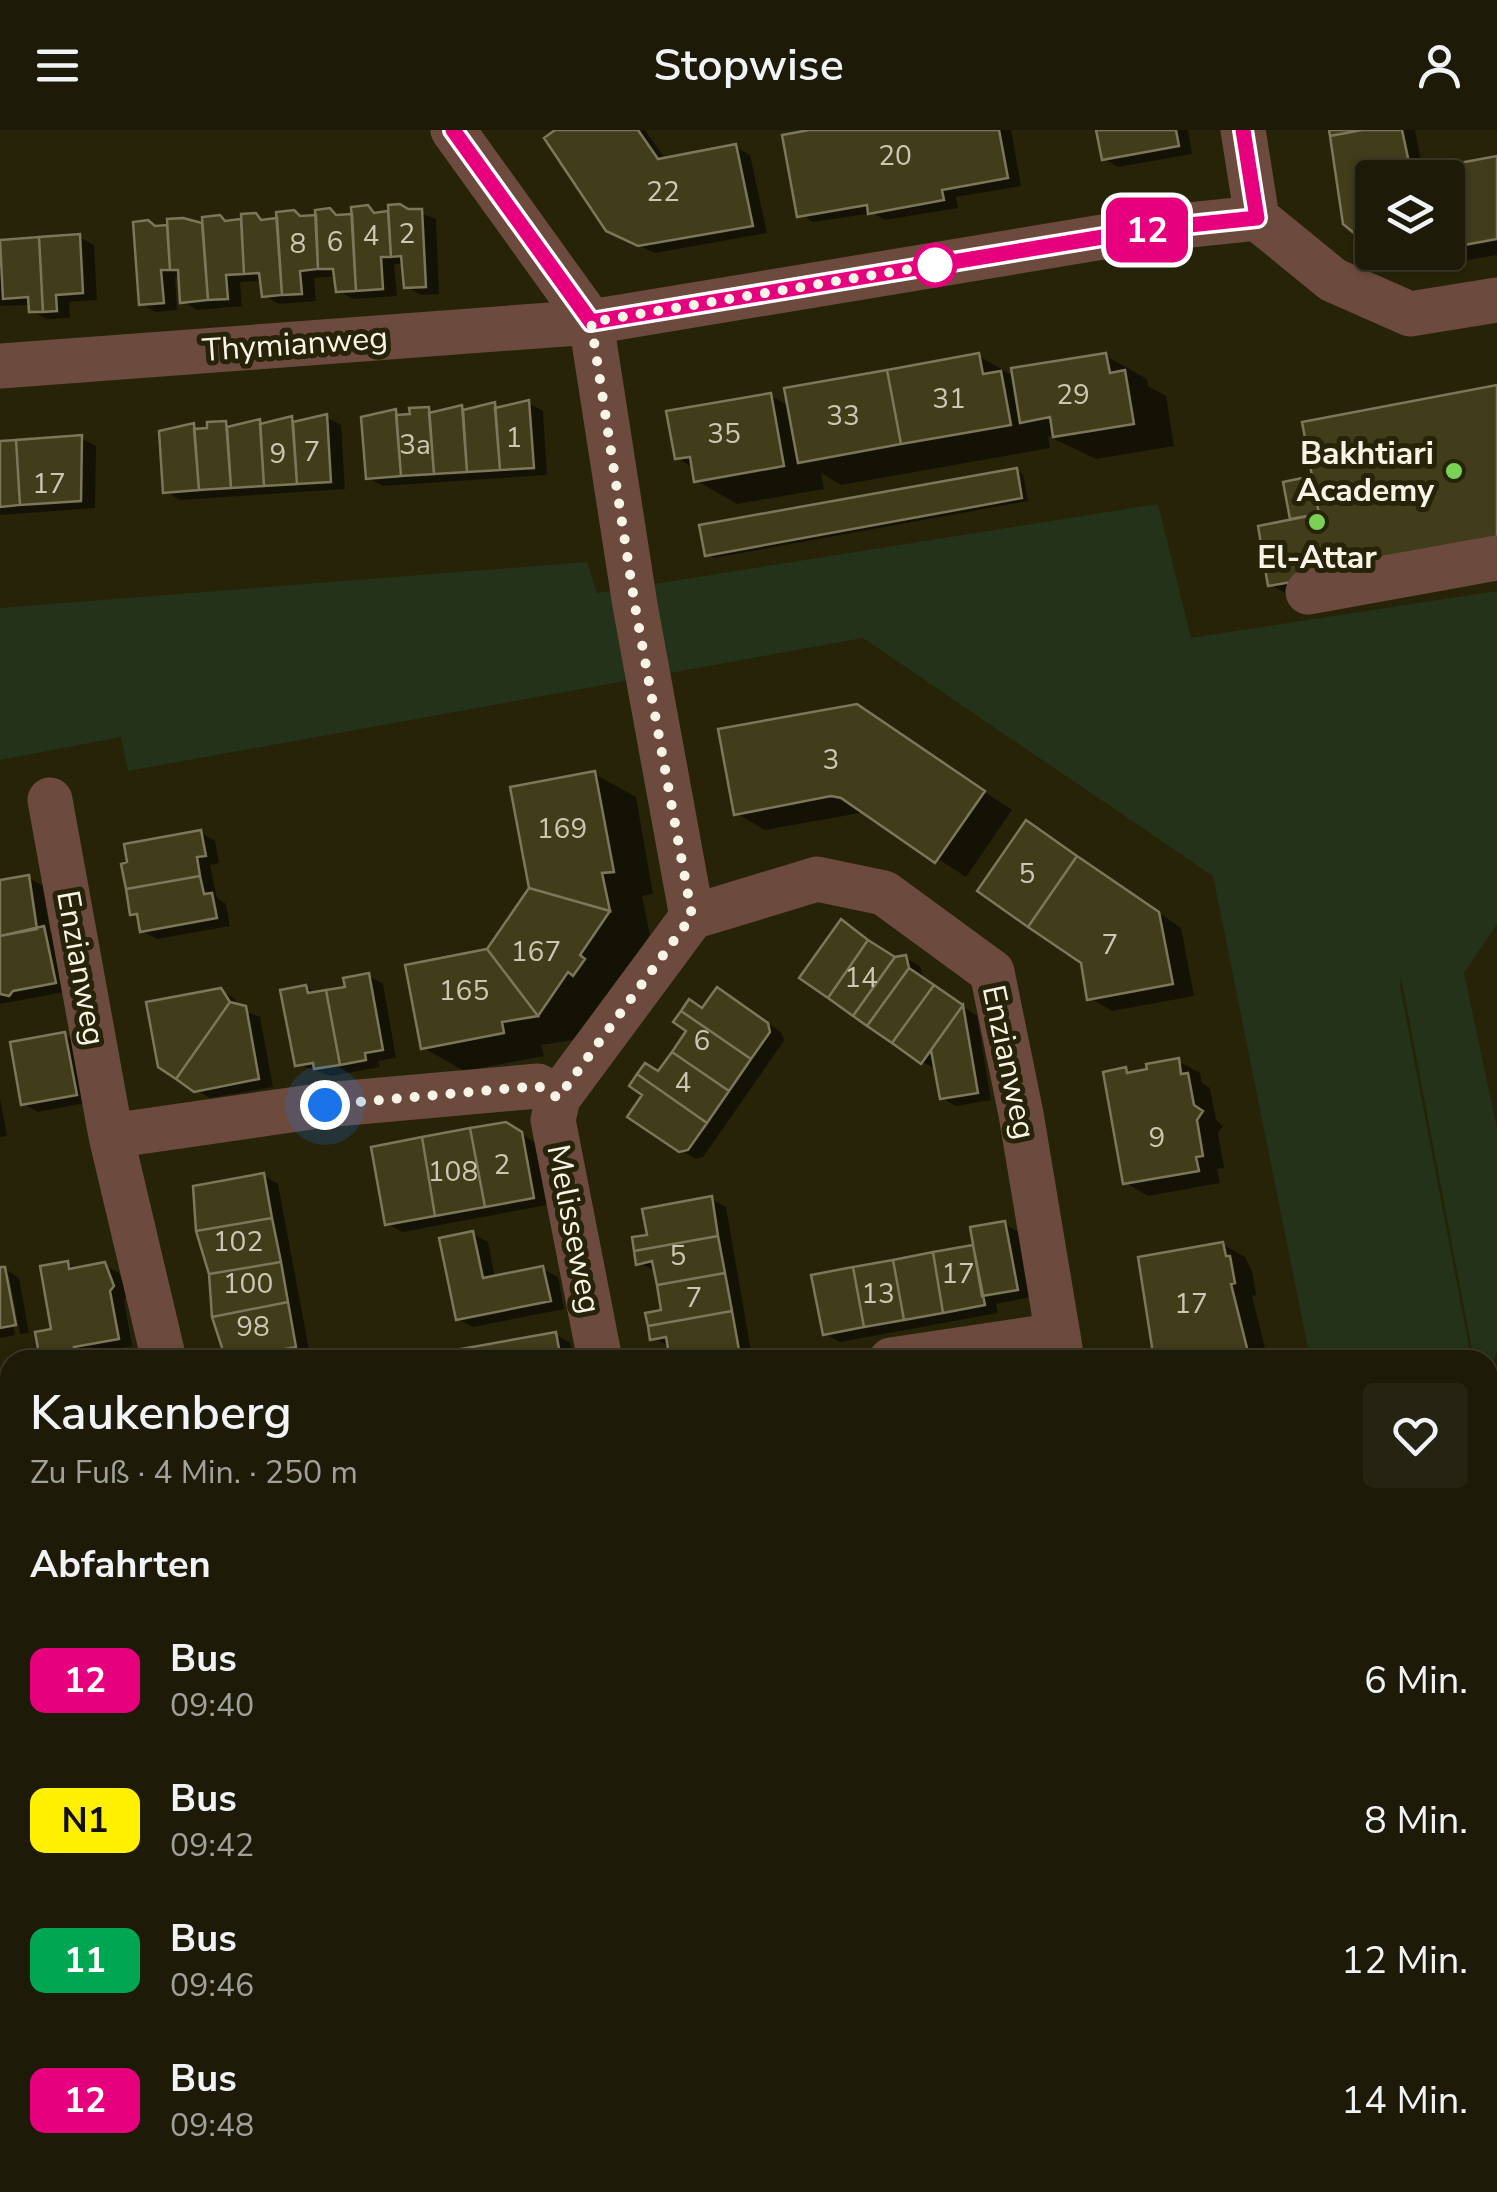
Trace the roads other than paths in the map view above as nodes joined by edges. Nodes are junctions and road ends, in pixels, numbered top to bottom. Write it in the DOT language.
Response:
graph roads {
  1 [pos="452,130"];
  2 [pos="1243,130"];
  3 [pos="1257,218"];
  4 [pos="1497,300"];
  5 [pos="591,322"];
  6 [pos="0,366"];
  7 [pos="1497,558"];
  8 [pos="1308,592"];
  9 [pos="50,800"];
  10 [pos="692,916"];
  11 [pos="558,1098"];
  12 [pos="111,1136"];
  13 [pos="1060,1348"];
  14 [pos="162,1350"];
  15 [pos="598,1350"];
  16 [pos="1032,1350"];
  1 -- 5 [label="street"];
  2 -- 3 [label="street"];
  3 -- 4 [label="street"];
  3 -- 5 [label="street, Thymianweg"];
  5 -- 6 [label="street, Thymianweg"];
  5 -- 10 [label="street"];
  7 -- 8 [label="street"];
  9 -- 12 [label="street, Enzianweg"];
  10 -- 11 [label="street"];
  10 -- 13 [label="street, Enzianweg"];
  11 -- 12 [label="street"];
  11 -- 15 [label="street, Melisseweg"];
  12 -- 14 [label="street, Enzianweg"];
  13 -- 16 [label="street"];
}
